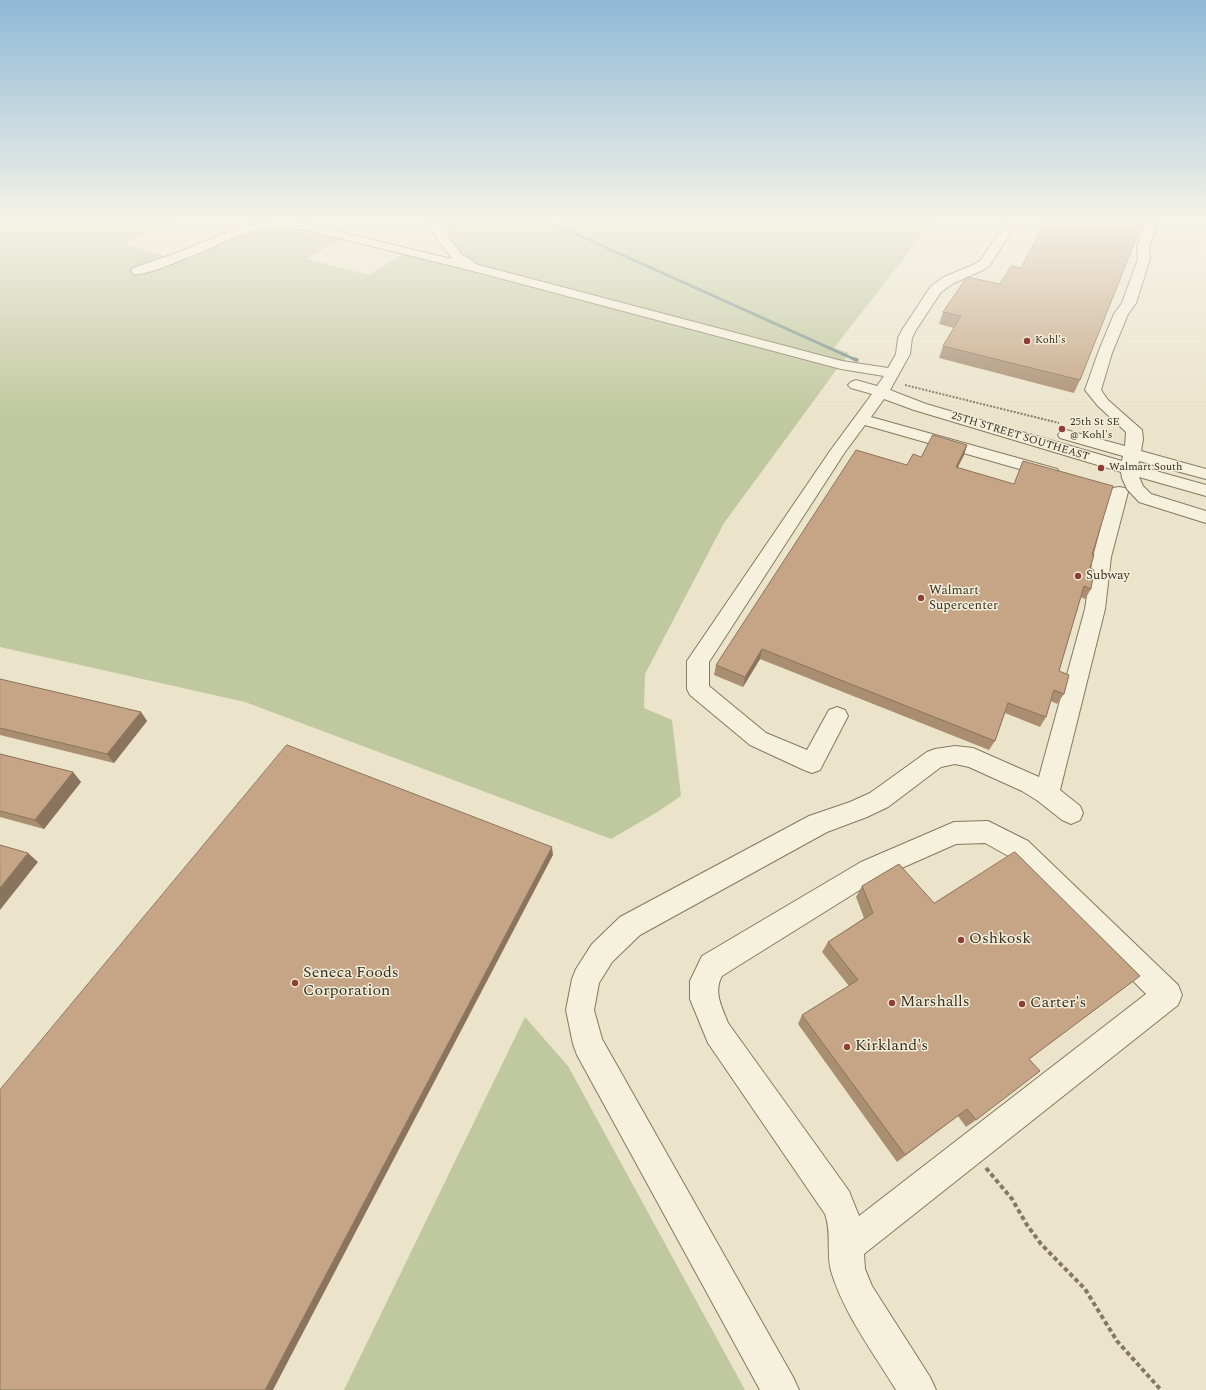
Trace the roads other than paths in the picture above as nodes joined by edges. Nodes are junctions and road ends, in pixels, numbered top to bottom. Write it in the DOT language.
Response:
graph roads {
  1 [pos="543,286"];
  2 [pos="940,286"];
  3 [pos="1135,286"];
  4 [pos="888,382"];
  5 [pos="856,385"];
  6 [pos="862,419"];
  7 [pos="1131,461"];
  8 [pos="1206,474"];
  9 [pos="1068,478"];
  10 [pos="1121,491"];
  11 [pos="1206,491"];
  12 [pos="1206,517"];
  13 [pos="837,716"];
  14 [pos="1047,794"];
  15 [pos="1071,813"];
  16 [pos="846,1247"];
  17 [pos="780,1390"];
  18 [pos="917,1390"];
  1 -- 4 [label="street"];
  2 -- 4 [label="street"];
  3 -- 7 [label="street"];
  4 -- 5 [label="street, 25TH STREET SOUTHEAST"];
  4 -- 6 [label="street"];
  4 -- 7 [label="street, 25TH STREET SOUTHEAST"];
  6 -- 9 [label="street"];
  6 -- 13 [label="street"];
  7 -- 8 [label="street, 25TH STREET SOUTHEAST"];
  7 -- 10 [label="street"];
  7 -- 11 [label="street, 25TH STREET SOUTHEAST"];
  10 -- 12 [label="street"];
  10 -- 14 [label="street"];
  14 -- 15 [label="street"];
  14 -- 17 [label="street"];
  16 -- 16 [label="street"];
  16 -- 18 [label="street"];
}
